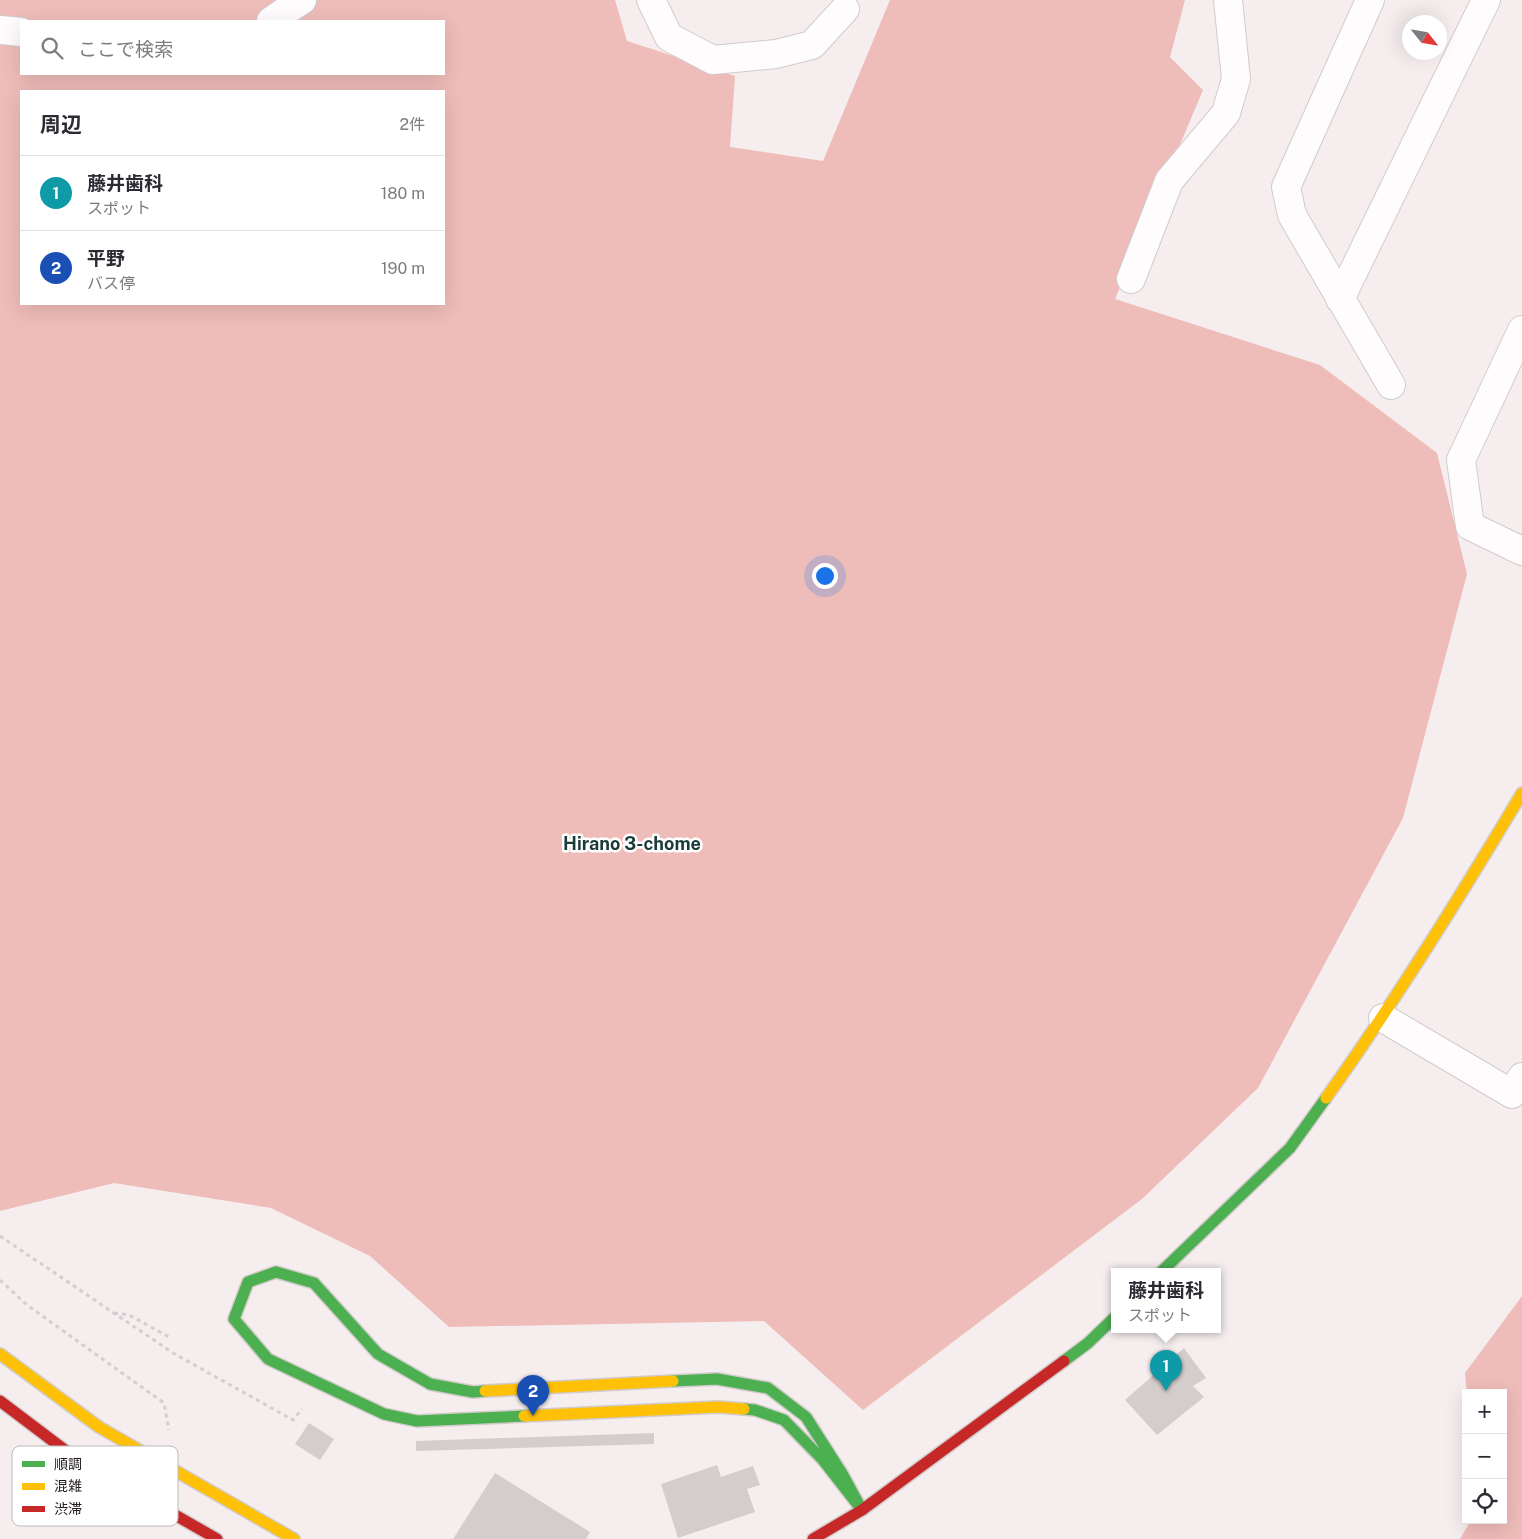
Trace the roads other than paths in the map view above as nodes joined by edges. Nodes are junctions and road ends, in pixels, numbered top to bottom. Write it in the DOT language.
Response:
graph roads {
  1 [pos="302,0"];
  2 [pos="651,0"];
  3 [pos="1228,0"];
  4 [pos="1370,0"];
  5 [pos="1486,0"];
  6 [pos="844,3"];
  7 [pos="272,20"];
  8 [pos="0,30"];
  9 [pos="20,32"];
  10 [pos="1131,279"];
  11 [pos="1340,299"];
  12 [pos="1522,330"];
  13 [pos="1390,385"];
  14 [pos="1522,551"];
  15 [pos="1522,793"];
  16 [pos="1383,1018"];
  17 [pos="1522,1077"];
  18 [pos="1165,1268"];
  19 [pos="1111,1321"];
  20 [pos="0,1354"];
  21 [pos="0,1401"];
  22 [pos="59,1446"];
  23 [pos="132,1446"];
  24 [pos="178,1472"];
  25 [pos="862,1510"];
  26 [pos="178,1517"];
  27 [pos="217,1539"];
  28 [pos="294,1539"];
  29 [pos="813,1539"];
  1 -- 7 [label="street"];
  2 -- 6 [label="street"];
  3 -- 10 [label="street"];
  4 -- 11 [label="street"];
  5 -- 11 [label="street"];
  8 -- 9 [label="street"];
  11 -- 13 [label="street"];
  12 -- 14 [label="street"];
  15 -- 16 [label="main road"];
  16 -- 17 [label="street"];
  16 -- 18 [label="main road"];
  19 -- 25 [label="main road"];
  20 -- 23 [label="main road"];
  21 -- 22 [label="main road"];
  24 -- 28 [label="main road"];
  25 -- 25 [label="main road"];
  25 -- 29 [label="main road"];
  26 -- 27 [label="main road"];
}
